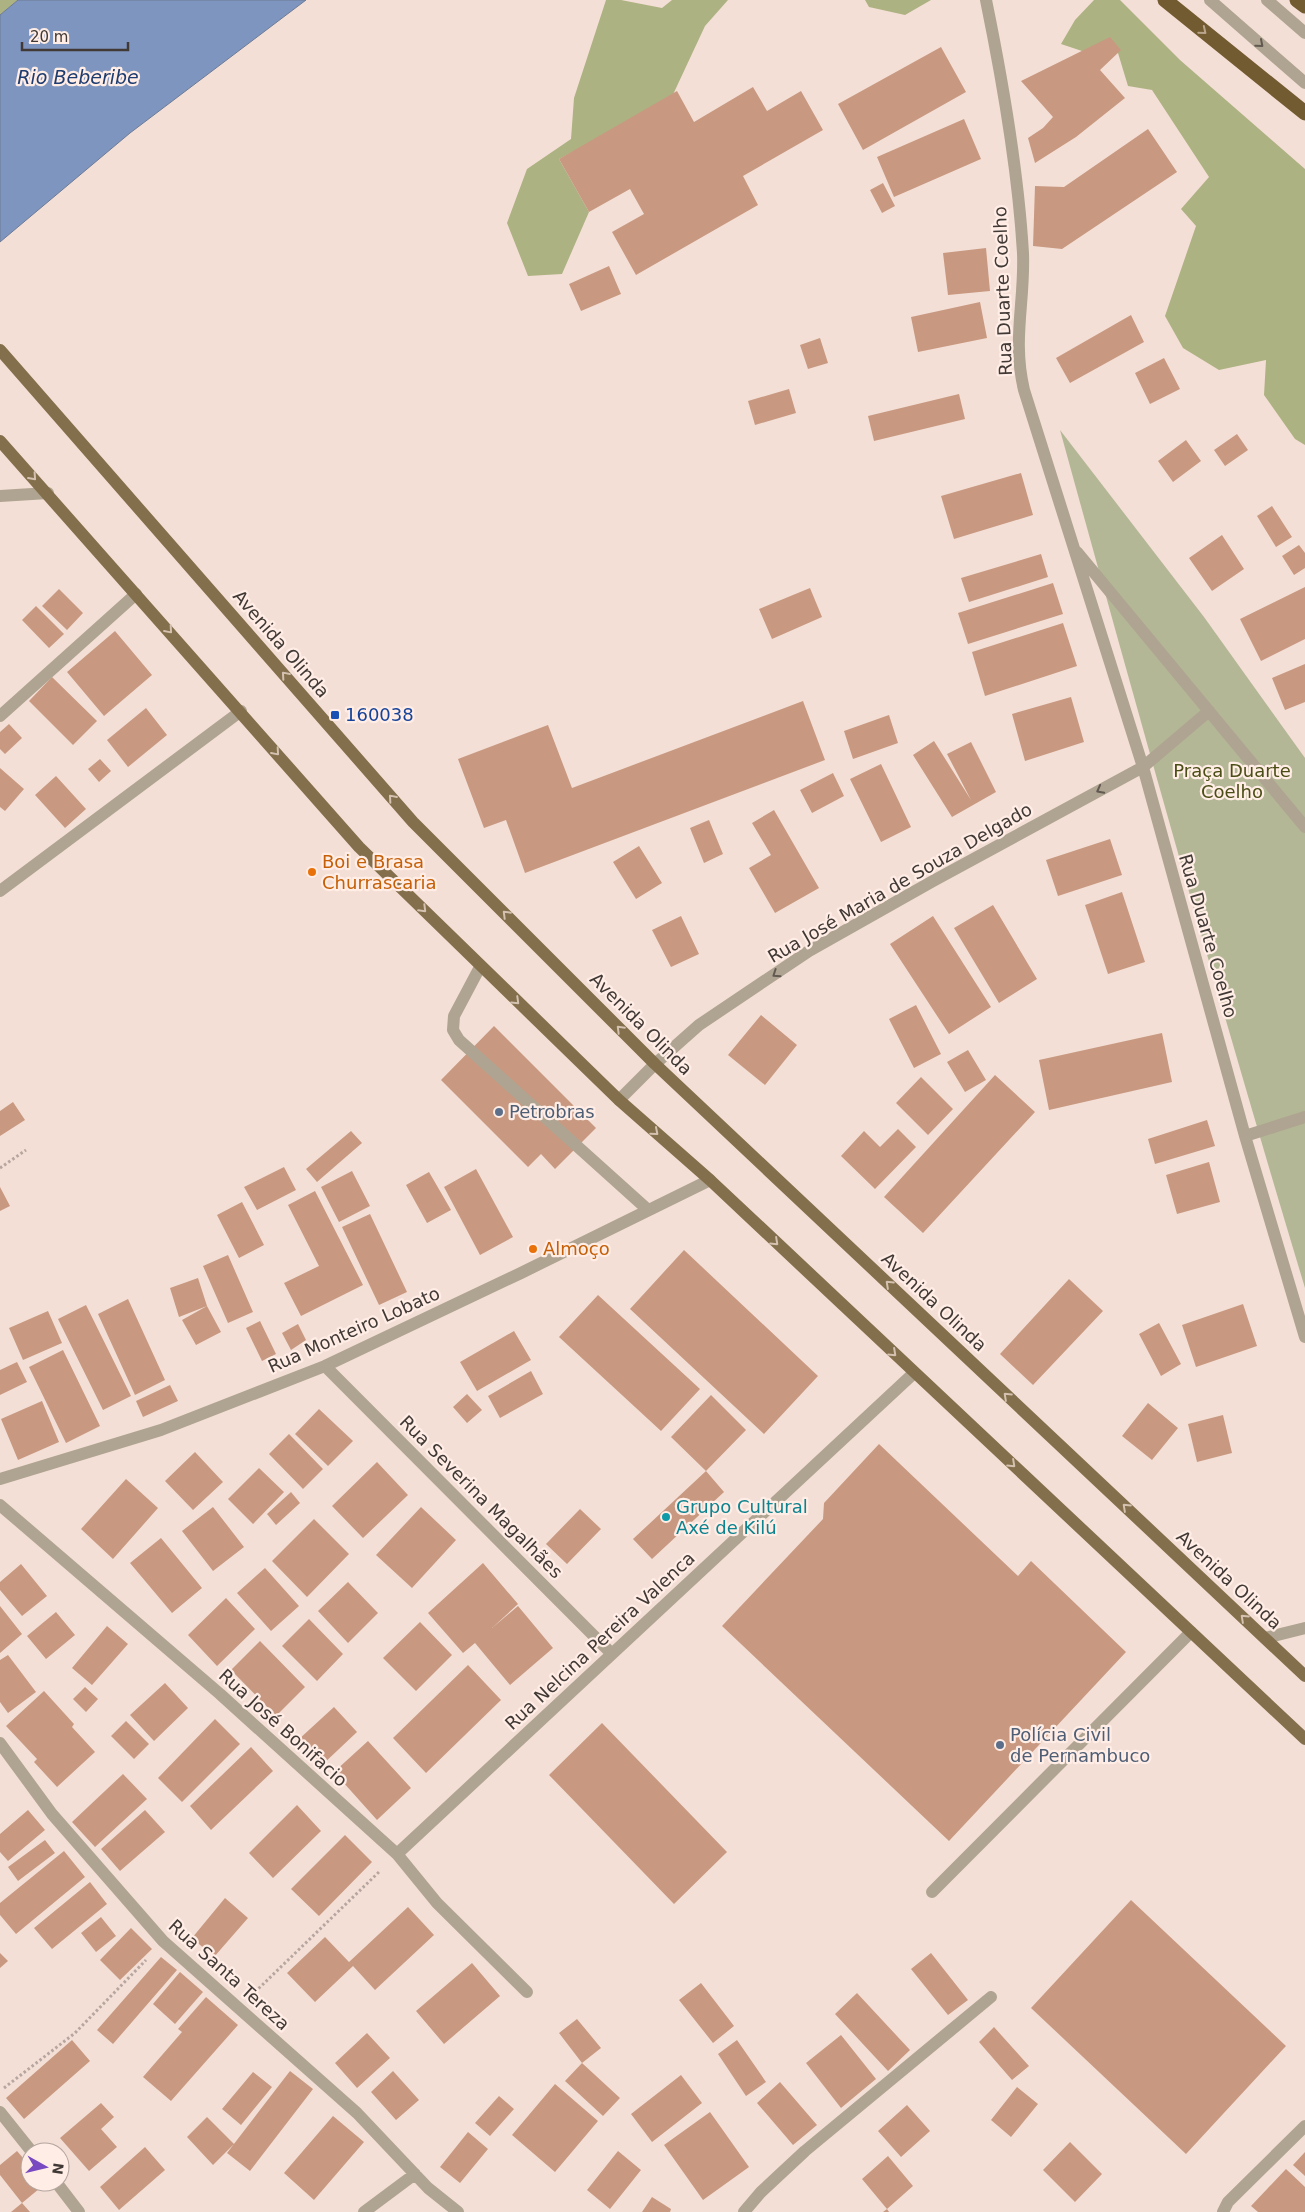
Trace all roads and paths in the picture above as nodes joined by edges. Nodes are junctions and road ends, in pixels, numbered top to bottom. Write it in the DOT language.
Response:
graph roads {
  1 [pos="986,0"];
  2 [pos="1165,0"];
  3 [pos="1210,0"];
  4 [pos="1267,0"];
  5 [pos="1297,0"];
  6 [pos="1305,6"];
  7 [pos="1305,33"];
  8 [pos="1305,83"];
  9 [pos="1305,113"];
  10 [pos="0,350"];
  11 [pos="0,441"];
  12 [pos="48,493"];
  13 [pos="0,496"];
  14 [pos="1072,546"];
  15 [pos="136,594"];
  16 [pos="1210,711"];
  17 [pos="240,712"];
  18 [pos="0,716"];
  19 [pos="1143,767"];
  20 [pos="1305,827"];
  21 [pos="0,890"];
  22 [pos="480,967"];
  23 [pos="655,1064"];
  24 [pos="619,1100"];
  25 [pos="1305,1117"];
  26 [pos="1246,1136"];
  27 [pos="26,1150"];
  28 [pos="0,1168"];
  29 [pos="710,1180"];
  30 [pos="647,1209"];
  31 [pos="1305,1337"];
  32 [pos="325,1366"];
  33 [pos="914,1372"];
  34 [pos="0,1479"];
  35 [pos="0,1505"];
  36 [pos="1305,1628"];
  37 [pos="1191,1632"];
  38 [pos="1265,1638"];
  39 [pos="612,1654"];
  40 [pos="1305,1676"];
  41 [pos="1305,1739"];
  42 [pos="0,1743"];
  43 [pos="397,1854"];
  44 [pos="932,1892"];
  45 [pos="163,1941"];
  46 [pos="527,1992"];
  47 [pos="991,1997"];
  48 [pos="239,2008"];
  49 [pos="0,2091"];
  50 [pos="0,2112"];
  51 [pos="1305,2126"];
  52 [pos="24,2142"];
  53 [pos="416,2174"];
  54 [pos="64,2192"];
  55 [pos="80,2212"];
  56 [pos="364,2212"];
  57 [pos="458,2212"];
  58 [pos="744,2212"];
  59 [pos="1223,2212"];
  1 -- 14 [label="street, Rua Duarte Coelho"];
  2 -- 9 [label="highway, one-way"];
  3 -- 8 [label="street, one-way"];
  4 -- 7 [label="street"];
  5 -- 6 [label="highway"];
  23 -- 10 [label="main road, Avenida Olinda, one-way"];
  11 -- 12 [label="main road, one-way"];
  12 -- 13 [label="street"];
  12 -- 15 [label="main road"];
  14 -- 16 [label="street, Rua Duarte Coelho"];
  14 -- 19 [label="street, Rua Duarte Coelho"];
  15 -- 17 [label="main road, one-way"];
  15 -- 18 [label="street"];
  16 -- 19 [label="street, Rua José Maria de Souza Delgado"];
  16 -- 20 [label="street, Rua Duarte Coelho"];
  17 -- 21 [label="street"];
  17 -- 22 [label="main road, one-way"];
  19 -- 23 [label="street, Rua José Maria de Souza Delgado, one-way"];
  19 -- 26 [label="street, Rua Duarte Coelho"];
  22 -- 24 [label="main road, one-way"];
  22 -- 30 [label="street"];
  23 -- 24 [label="street, Rua José Maria de Souza Delgado"];
  38 -- 23 [label="main road, Avenida Olinda, one-way"];
  24 -- 29 [label="main road, one-way"];
  25 -- 26 [label="street"];
  26 -- 31 [label="street, Rua Duarte Coelho"];
  27 -- 28 [label="path"];
  29 -- 30 [label="street, Rua Monteiro Lobato"];
  29 -- 33 [label="main road, one-way"];
  30 -- 32 [label="street, Rua Monteiro Lobato"];
  32 -- 34 [label="street, Rua Monteiro Lobato"];
  32 -- 39 [label="street, Rua Severina Magalhães"];
  33 -- 37 [label="main road, one-way"];
  33 -- 39 [label="street, Rua Nelcina Pereira Valenca"];
  35 -- 43 [label="street, Rua José Bonifacio"];
  36 -- 38 [label="street"];
  37 -- 41 [label="main road"];
  37 -- 44 [label="street"];
  38 -- 40 [label="main road, Avenida Olinda"];
  39 -- 43 [label="street, Rua Nelcina Pereira Valenca"];
  42 -- 45 [label="street, Rua Santa Tereza"];
  43 -- 46 [label="street, Rua José Bonifacio"];
  43 -- 48 [label="path"];
  45 -- 48 [label="street, Rua Santa Tereza"];
  45 -- 49 [label="path"];
  47 -- 58 [label="street"];
  48 -- 53 [label="street, Rua Santa Tereza"];
  50 -- 52 [label="street"];
  51 -- 59 [label="street"];
  53 -- 56 [label="street"];
  53 -- 57 [label="street, Rua Santa Tereza"];
  54 -- 55 [label="street"];
}
